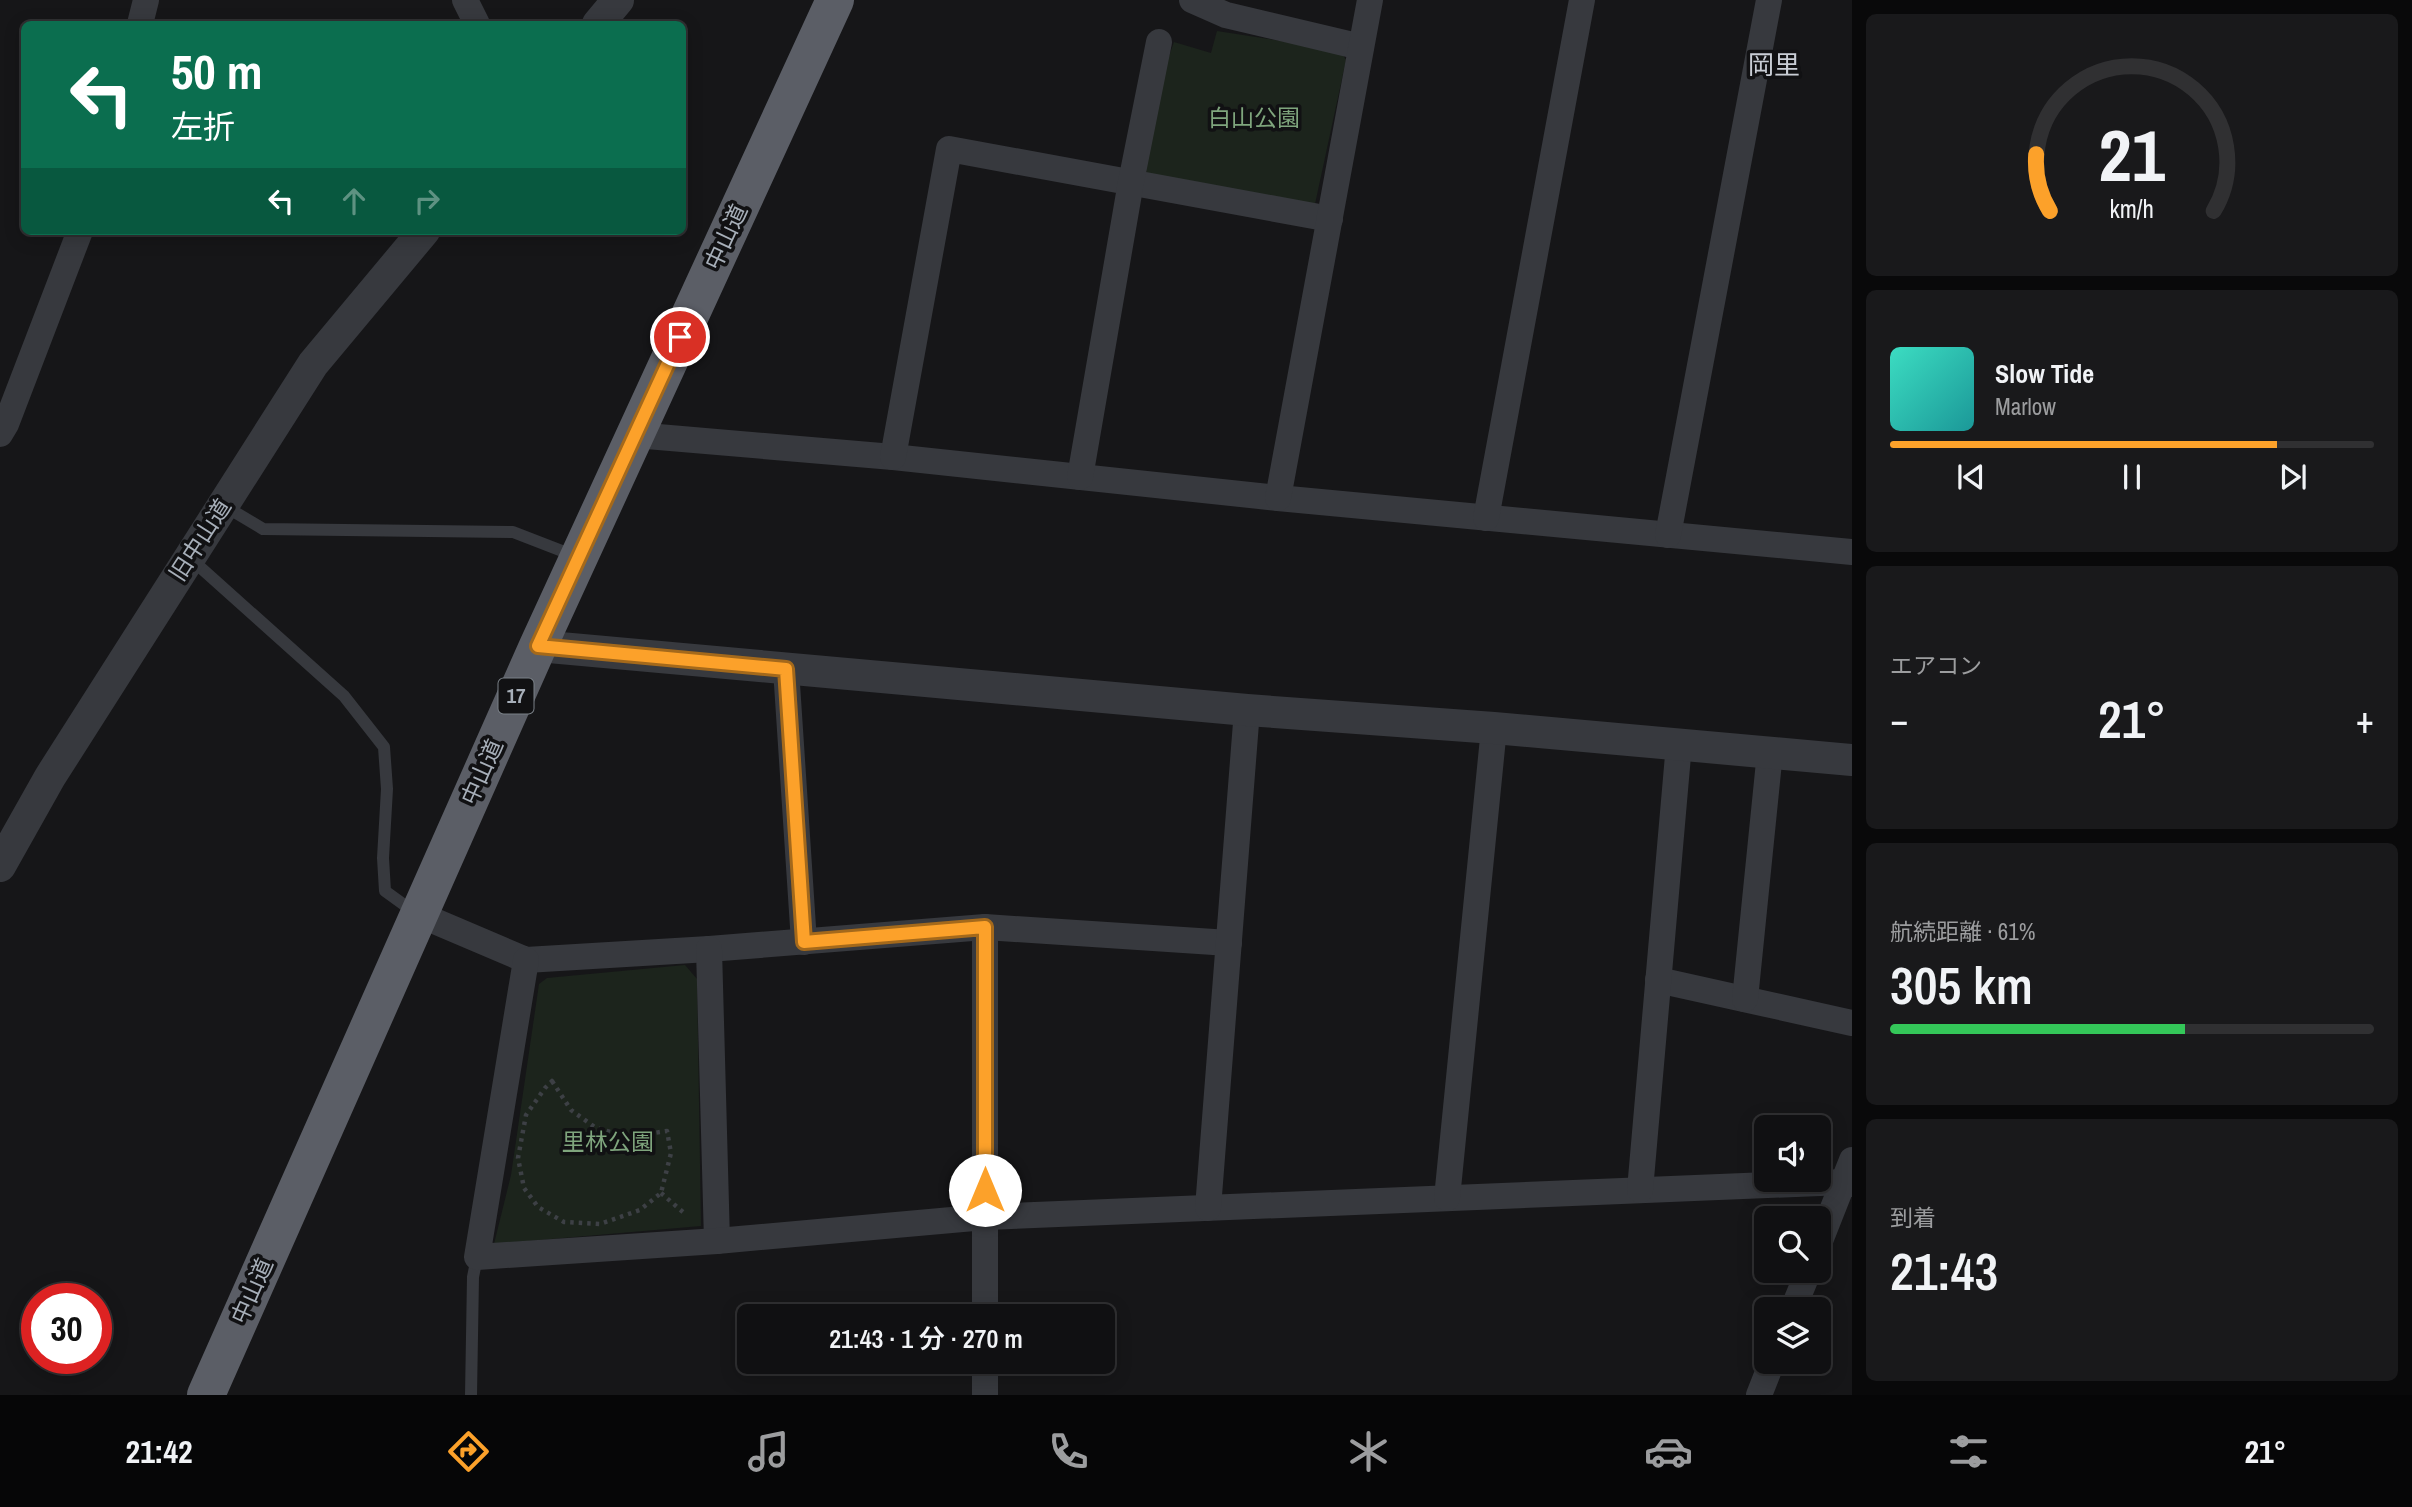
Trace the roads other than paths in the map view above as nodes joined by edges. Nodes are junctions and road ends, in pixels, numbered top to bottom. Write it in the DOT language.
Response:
graph roads {
  1 [pos="146,0"];
  2 [pos="465,0"];
  3 [pos="618,0"];
  4 [pos="835,0"];
  5 [pos="1192,0"];
  6 [pos="1370,0"];
  7 [pos="1582,0"];
  8 [pos="1769,0"];
  9 [pos="141,21"];
  10 [pos="476,21"];
  11 [pos="600,21"];
  12 [pos="1159,42"];
  13 [pos="1362,47"];
  14 [pos="1131,182"];
  15 [pos="1330,219"];
  16 [pos="78,235"];
  17 [pos="421,235"];
  18 [pos="0,434"];
  19 [pos="635,435"];
  20 [pos="892,457"];
  21 [pos="1080,477"];
  22 [pos="1278,498"];
  23 [pos="222,505"];
  24 [pos="1486,518"];
  25 [pos="1668,535"];
  26 [pos="1852,552"];
  27 [pos="189,556"];
  28 [pos="579,557"];
  29 [pos="538,646"];
  30 [pos="786,669"];
  31 [pos="1247,710"];
  32 [pos="1494,729"];
  33 [pos="1679,744"];
  34 [pos="1770,752"];
  35 [pos="1852,760"];
  36 [pos="0,866"];
  37 [pos="418,914"];
  38 [pos="985,927"];
  39 [pos="804,942"];
  40 [pos="1229,943"];
  41 [pos="709,949"];
  42 [pos="526,960"];
  43 [pos="1658,980"];
  44 [pos="1745,999"];
  45 [pos="1852,1023"];
  46 [pos="1849,1176"];
  47 [pos="1640,1190"];
  48 [pos="1447,1198"];
  49 [pos="1208,1208"];
  50 [pos="985,1217"];
  51 [pos="1831,1217"];
  52 [pos="717,1241"];
  53 [pos="477,1257"];
  54 [pos="985,1304"];
  55 [pos="985,1374"];
  56 [pos="1767,1374"];
  57 [pos="206,1395"];
  58 [pos="471,1395"];
  59 [pos="985,1395"];
  60 [pos="1759,1395"];
  1 -- 9 [label="street"];
  2 -- 10 [label="street"];
  3 -- 11 [label="street"];
  4 -- 19 [label="highway, 中山道 / 17"];
  5 -- 13 [label="street"];
  6 -- 13 [label="street"];
  7 -- 24 [label="street"];
  8 -- 25 [label="street"];
  12 -- 14 [label="street"];
  13 -- 15 [label="street"];
  14 -- 15 [label="street"];
  14 -- 20 [label="street"];
  14 -- 21 [label="street"];
  15 -- 22 [label="street"];
  16 -- 18 [label="street"];
  17 -- 23 [label="street, 旧中山道"];
  19 -- 20 [label="street"];
  19 -- 28 [label="highway, 中山道 / 17"];
  20 -- 21 [label="street"];
  21 -- 22 [label="street"];
  22 -- 24 [label="street"];
  23 -- 27 [label="street, 旧中山道"];
  23 -- 28 [label="lane"];
  24 -- 25 [label="street"];
  25 -- 26 [label="street"];
  27 -- 36 [label="street, 旧中山道"];
  27 -- 37 [label="lane"];
  28 -- 29 [label="highway, 中山道 / 17"];
  29 -- 30 [label="street"];
  29 -- 37 [label="highway, 中山道 / 17"];
  30 -- 31 [label="street"];
  30 -- 39 [label="street"];
  31 -- 32 [label="street"];
  31 -- 40 [label="street"];
  32 -- 33 [label="street"];
  32 -- 48 [label="street"];
  33 -- 34 [label="street"];
  33 -- 43 [label="street"];
  34 -- 35 [label="street"];
  34 -- 44 [label="street"];
  37 -- 42 [label="street"];
  37 -- 57 [label="highway, 中山道 / 17"];
  38 -- 39 [label="street"];
  38 -- 40 [label="street"];
  38 -- 50 [label="street"];
  39 -- 41 [label="street"];
  40 -- 49 [label="street"];
  41 -- 42 [label="street"];
  41 -- 52 [label="street"];
  42 -- 53 [label="street"];
  43 -- 44 [label="street"];
  43 -- 47 [label="street"];
  44 -- 45 [label="street"];
  46 -- 47 [label="street"];
  46 -- 51 [label="street"];
  47 -- 48 [label="street"];
  48 -- 49 [label="street"];
  49 -- 50 [label="street"];
  50 -- 52 [label="street"];
  50 -- 54 [label="street"];
  52 -- 53 [label="street"];
  53 -- 58 [label="lane"];
  55 -- 59 [label="street"];
  56 -- 60 [label="street"];
}
